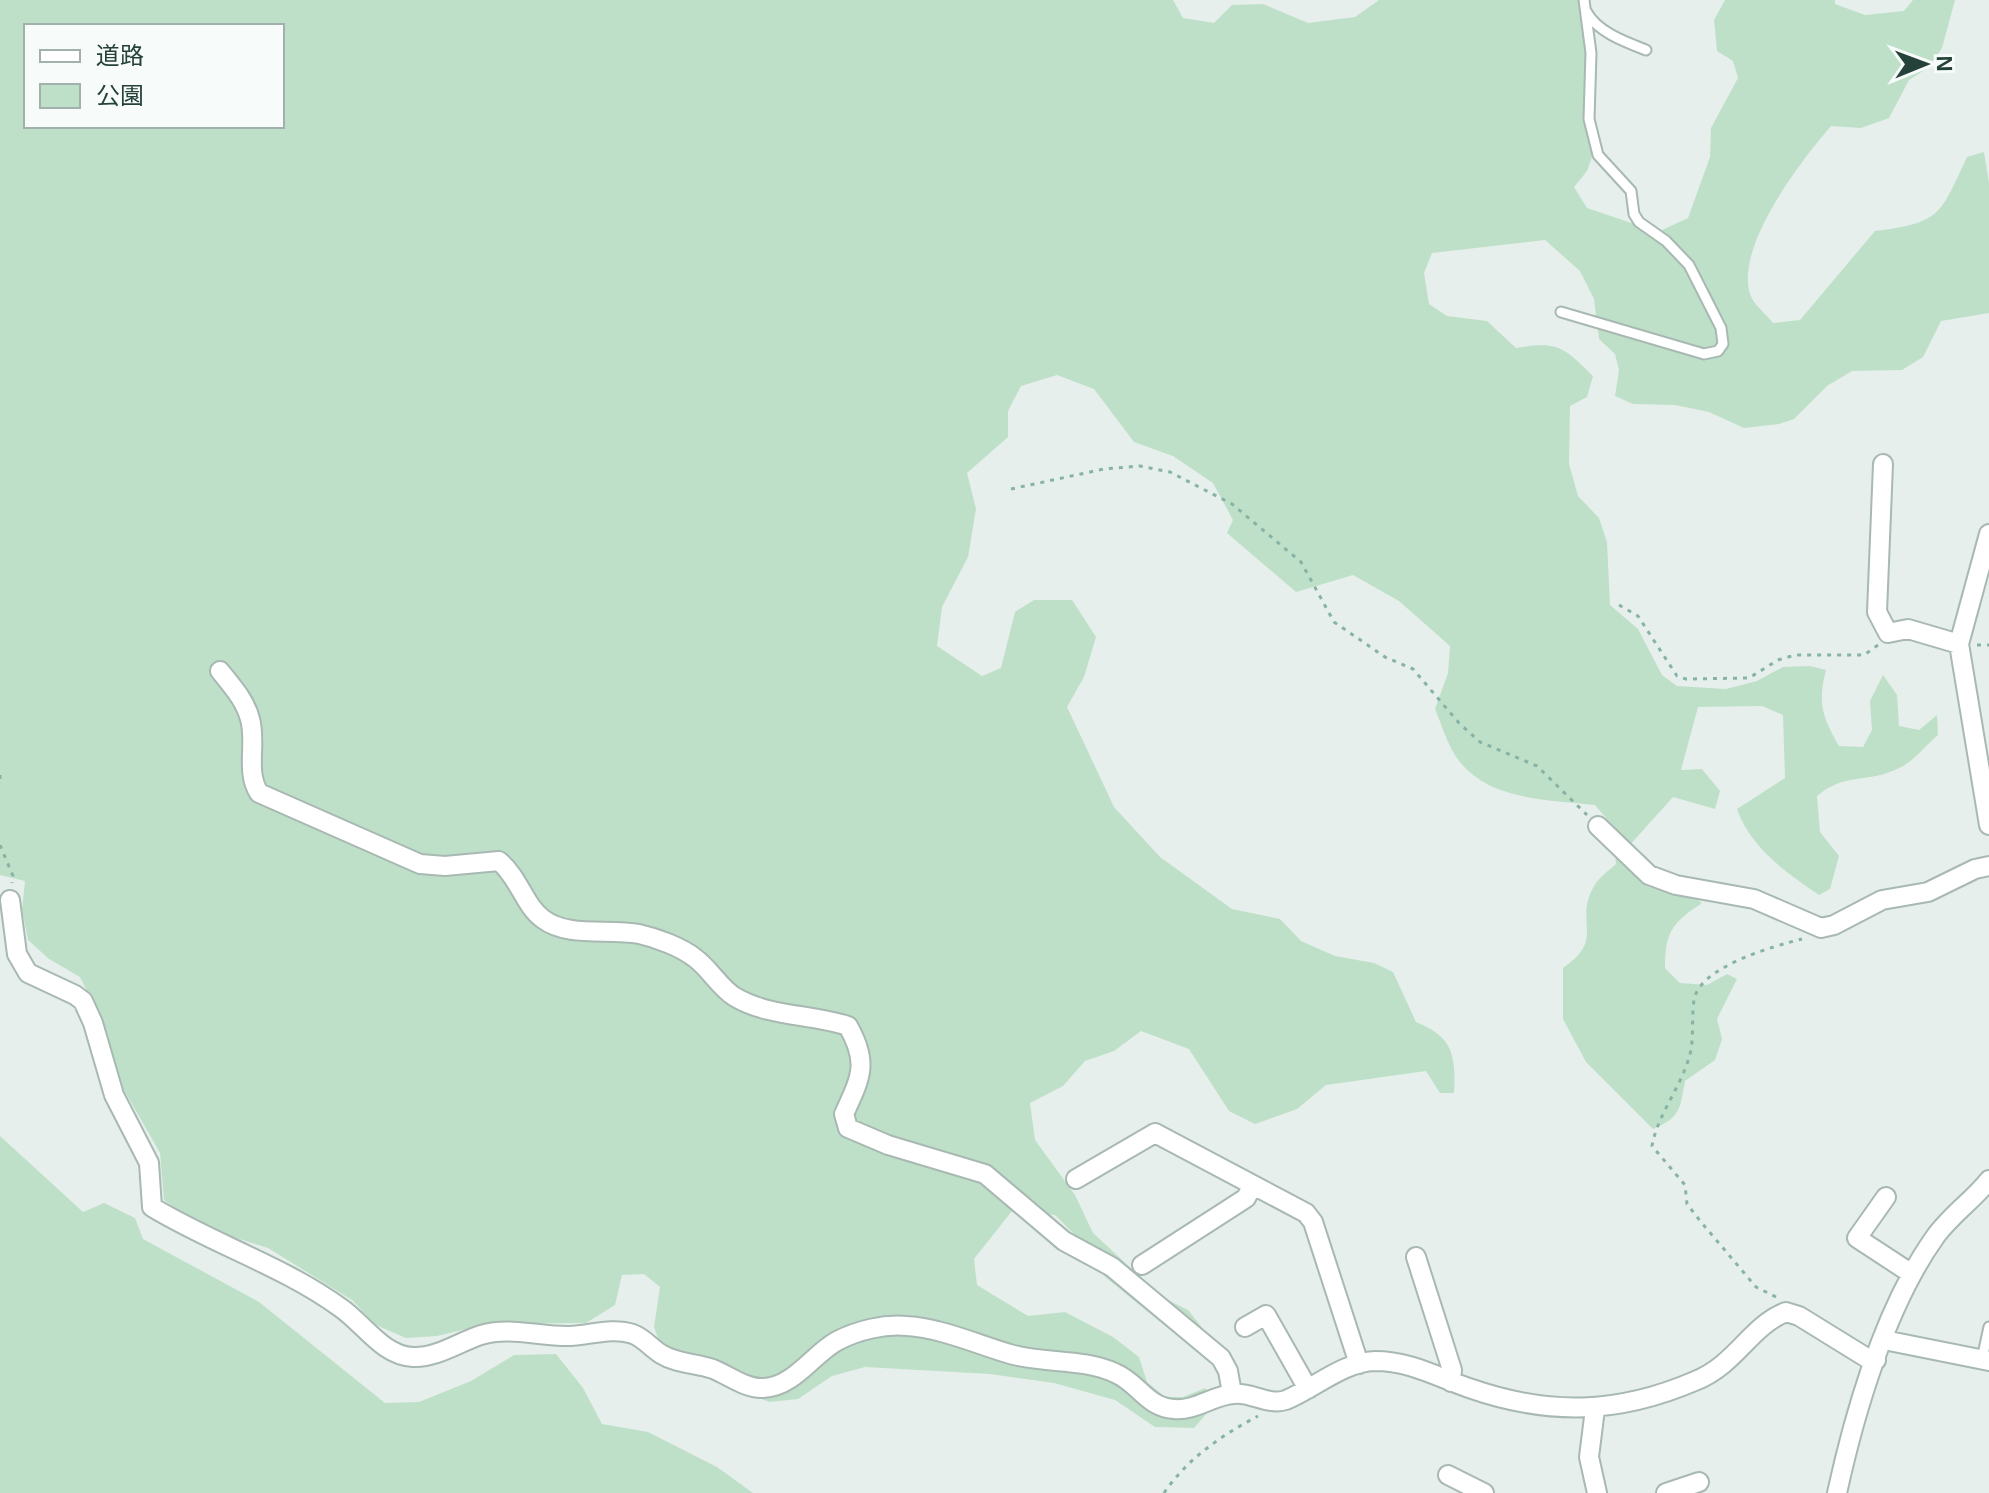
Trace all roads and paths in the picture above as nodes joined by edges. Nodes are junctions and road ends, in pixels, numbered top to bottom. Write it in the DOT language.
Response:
graph roads {
  1 [pos="1583,2"];
  2 [pos="1646,50"];
  3 [pos="1561,312"];
  4 [pos="1883,464"];
  5 [pos="1011,489"];
  6 [pos="1989,534"];
  7 [pos="1619,605"];
  8 [pos="1888,633"];
  9 [pos="1959,644"];
  10 [pos="220,671"];
  11 [pos="1989,825"];
  12 [pos="1598,826"];
  13 [pos="0,845"];
  14 [pos="1989,866"];
  15 [pos="10,900"];
  16 [pos="1816,926"];
  17 [pos="1076,1179"];
  18 [pos="1989,1180"];
  19 [pos="1252,1186"];
  20 [pos="1886,1197"];
  21 [pos="1416,1257"];
  22 [pos="1142,1265"];
  23 [pos="1912,1274"];
  24 [pos="1786,1312"];
  25 [pos="1245,1327"];
  26 [pos="1989,1327"];
  27 [pos="1884,1340"];
  28 [pos="1876,1360"];
  29 [pos="1985,1360"];
  30 [pos="1359,1364"];
  31 [pos="1451,1382"];
  32 [pos="1308,1389"];
  33 [pos="1232,1393"];
  34 [pos="1279,1403"];
  35 [pos="1595,1409"];
  36 [pos="1448,1475"];
  37 [pos="1699,1482"];
  38 [pos="1164,1493"];
  39 [pos="1484,1493"];
  40 [pos="1597,1493"];
  41 [pos="1666,1493"];
  42 [pos="1837,1493"];
  1 -- 2 [label="lane"];
  1 -- 3 [label="lane"];
  4 -- 8 [label="street"];
  5 -- 12 [label="path"];
  6 -- 9 [label="street"];
  7 -- 8 [label="path"];
  8 -- 9 [label="street"];
  9 -- 11 [label="street"];
  10 -- 33 [label="street"];
  12 -- 16 [label="street"];
  13 -- 15 [label="path"];
  14 -- 16 [label="street"];
  15 -- 33 [label="street"];
  16 -- 24 [label="path"];
  17 -- 19 [label="street"];
  18 -- 23 [label="street"];
  19 -- 22 [label="street"];
  19 -- 30 [label="street"];
  20 -- 23 [label="street"];
  21 -- 31 [label="street"];
  23 -- 27 [label="street"];
  24 -- 28 [label="street"];
  24 -- 35 [label="street"];
  25 -- 32 [label="street"];
  26 -- 29 [label="lane"];
  27 -- 28 [label="street"];
  27 -- 29 [label="street"];
  28 -- 42 [label="street"];
  30 -- 31 [label="street"];
  30 -- 32 [label="street"];
  31 -- 35 [label="street"];
  32 -- 34 [label="street"];
  33 -- 34 [label="street"];
  34 -- 38 [label="path"];
  35 -- 40 [label="street"];
  36 -- 39 [label="street"];
  37 -- 41 [label="street"];
}
